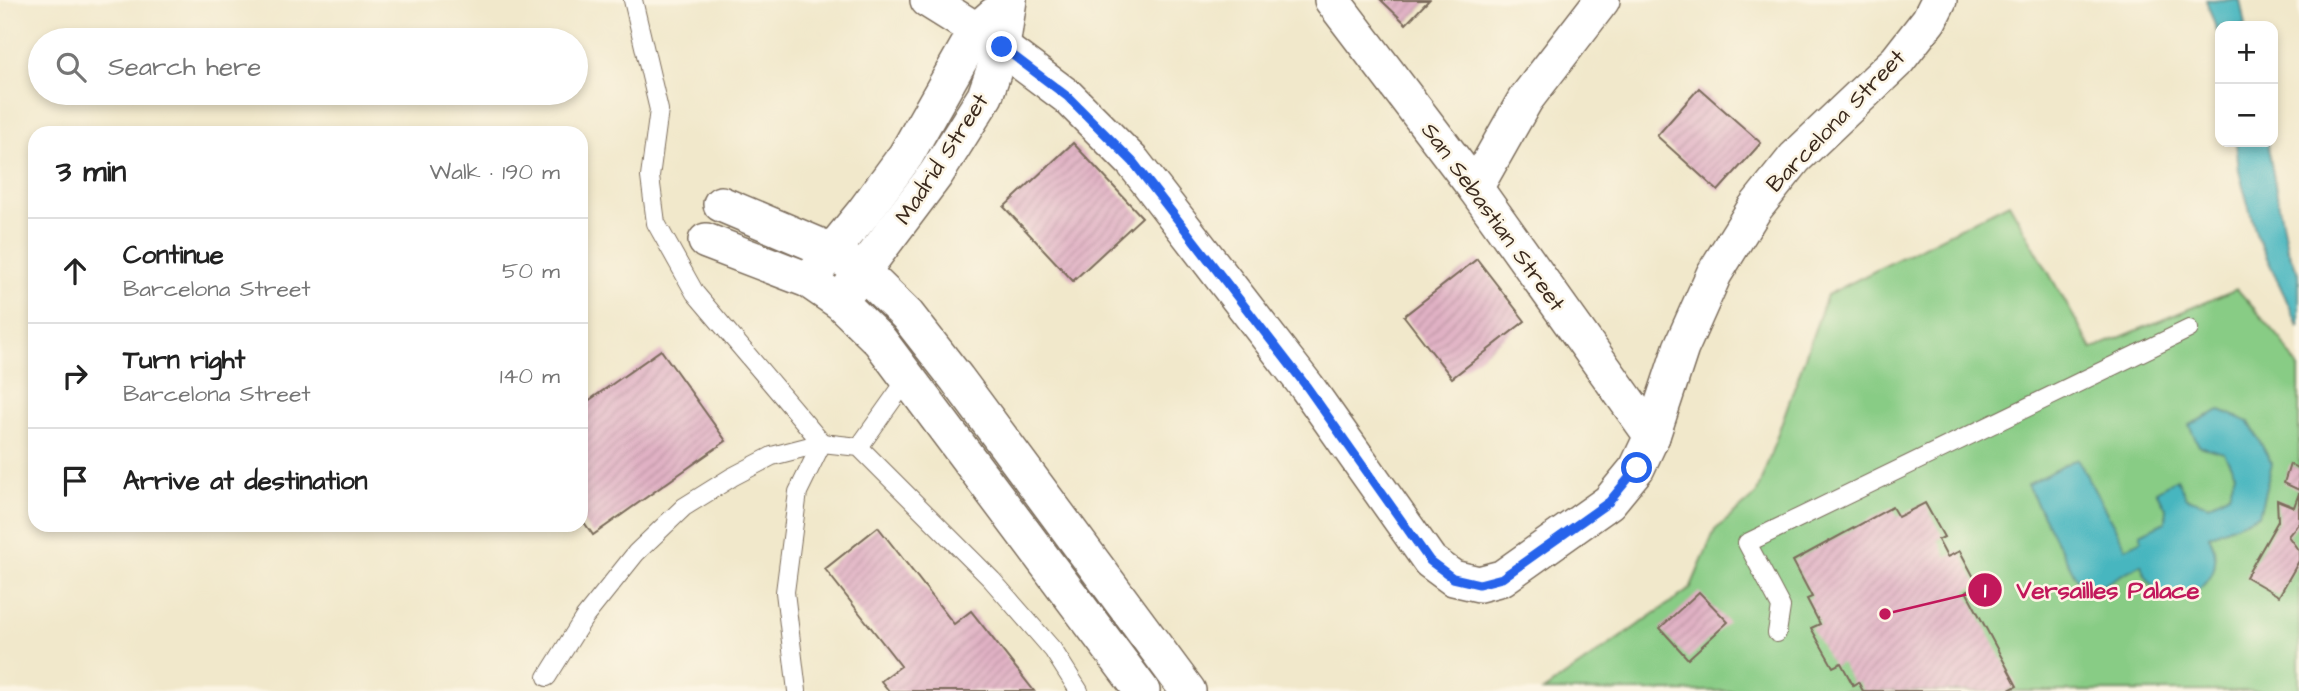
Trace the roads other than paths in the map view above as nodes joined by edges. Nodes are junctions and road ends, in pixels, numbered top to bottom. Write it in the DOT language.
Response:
graph roads {
  1 [pos="633,0"];
  2 [pos="929,0"];
  3 [pos="1332,0"];
  4 [pos="1602,0"];
  5 [pos="1939,0"];
  6 [pos="990,39"];
  7 [pos="1475,188"];
  8 [pos="721,204"];
  9 [pos="706,241"];
  10 [pos="832,251"];
  11 [pos="863,272"];
  12 [pos="808,281"];
  13 [pos="840,302"];
  14 [pos="2189,329"];
  15 [pos="908,378"];
  16 [pos="1652,436"];
  17 [pos="822,443"];
  18 [pos="859,447"];
  19 [pos="1777,633"];
  20 [pos="547,677"];
  21 [pos="797,691"];
  22 [pos="1079,691"];
  23 [pos="1142,691"];
  24 [pos="1188,691"];
  1 -- 17 [label="lane"];
  2 -- 6 [label="street, Barcelona Street"];
  3 -- 7 [label="street, San Sebastian Street"];
  4 -- 7 [label="street"];
  5 -- 16 [label="street, Barcelona Street"];
  6 -- 10 [label="street, Madrid Street"];
  6 -- 11 [label="street, Madrid Street"];
  6 -- 16 [label="street, Barcelona Street"];
  7 -- 16 [label="street, San Sebastian Street"];
  8 -- 10 [label="street"];
  9 -- 12 [label="street"];
  10 -- 11 [label="street"];
  10 -- 12 [label="street, Madrid Street"];
  11 -- 13 [label="street, Madrid Street"];
  11 -- 24 [label="street"];
  12 -- 13 [label="street"];
  13 -- 15 [label="street"];
  14 -- 19 [label="lane"];
  15 -- 18 [label="lane"];
  15 -- 23 [label="street"];
  17 -- 18 [label="lane"];
  17 -- 20 [label="lane"];
  17 -- 21 [label="lane"];
  18 -- 22 [label="lane"];
}
